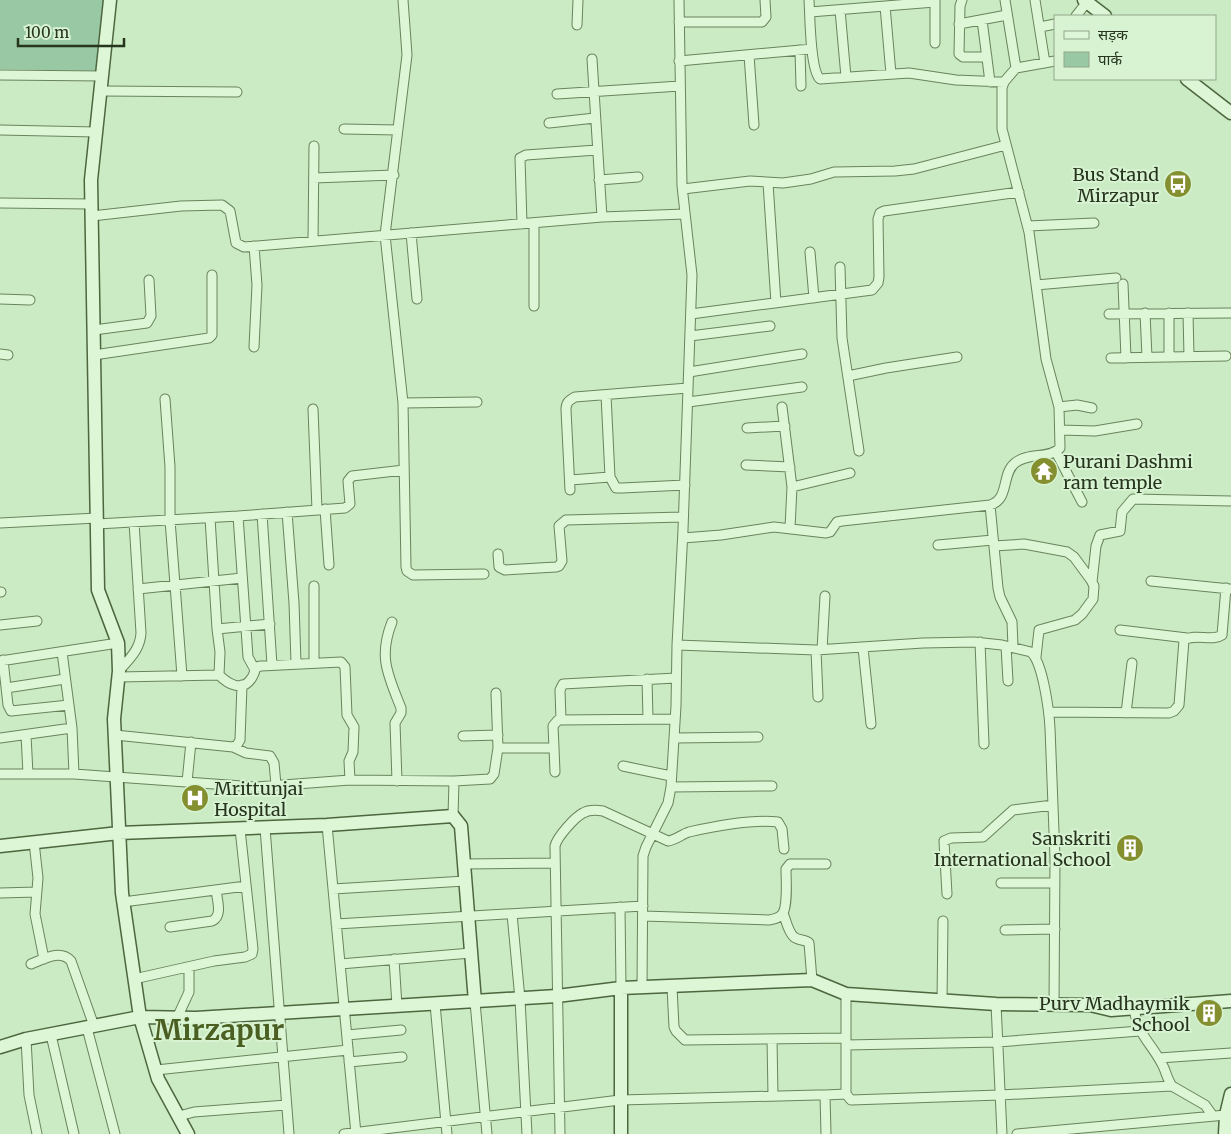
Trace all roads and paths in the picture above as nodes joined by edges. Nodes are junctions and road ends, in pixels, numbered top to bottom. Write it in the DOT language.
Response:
graph roads {
  1 [pos="110,0"];
  2 [pos="404,0"];
  3 [pos="578,0"];
  4 [pos="679,0"];
  5 [pos="765,0"];
  6 [pos="809,0"];
  7 [pos="962,0"];
  8 [pos="1005,0"];
  9 [pos="1035,0"];
  10 [pos="935,1"];
  11 [pos="1086,1"];
  12 [pos="885,6"];
  13 [pos="840,10"];
  14 [pos="810,12"];
  15 [pos="1007,15"];
  16 [pos="1077,15"];
  17 [pos="1105,15"];
  18 [pos="982,20"];
  19 [pos="679,22"];
  20 [pos="959,24"];
  21 [pos="1054,24"];
  22 [pos="577,25"];
  23 [pos="1040,27"];
  24 [pos="936,43"];
  25 [pos="812,49"];
  26 [pos="800,50"];
  27 [pos="749,55"];
  28 [pos="987,58"];
  29 [pos="592,59"];
  30 [pos="679,61"];
  31 [pos="1050,62"];
  32 [pos="1016,68"];
  33 [pos="891,74"];
  34 [pos="0,75"];
  35 [pos="103,76"];
  36 [pos="846,78"];
  37 [pos="1188,80"];
  38 [pos="990,82"];
  39 [pos="1004,82"];
  40 [pos="680,86"];
  41 [pos="801,86"];
  42 [pos="101,91"];
  43 [pos="237,92"];
  44 [pos="594,92"];
  45 [pos="556,94"];
  46 [pos="1231,113"];
  47 [pos="595,118"];
  48 [pos="549,123"];
  49 [pos="754,125"];
  50 [pos="344,129"];
  51 [pos="0,130"];
  52 [pos="398,130"];
  53 [pos="96,132"];
  54 [pos="1006,145"];
  55 [pos="314,146"];
  56 [pos="597,150"];
  57 [pos="394,175"];
  58 [pos="638,177"];
  59 [pos="314,178"];
  60 [pos="599,180"];
  61 [pos="768,183"];
  62 [pos="683,189"];
  63 [pos="1019,192"];
  64 [pos="0,203"];
  65 [pos="92,210"];
  66 [pos="686,214"];
  67 [pos="602,217"];
  68 [pos="534,223"];
  69 [pos="1094,223"];
  70 [pos="522,224"];
  71 [pos="1028,226"];
  72 [pos="410,233"];
  73 [pos="385,235"];
  74 [pos="313,241"];
  75 [pos="254,246"];
  76 [pos="810,252"];
  77 [pos="840,267"];
  78 [pos="212,276"];
  79 [pos="149,280"];
  80 [pos="1036,285"];
  81 [pos="840,294"];
  82 [pos="0,298"];
  83 [pos="814,298"];
  84 [pos="417,299"];
  85 [pos="30,300"];
  86 [pos="776,303"];
  87 [pos="534,306"];
  88 [pos="1124,313"];
  89 [pos="1145,313"];
  90 [pos="1169,313"];
  91 [pos="1188,313"];
  92 [pos="1231,313"];
  93 [pos="691,314"];
  94 [pos="1109,314"];
  95 [pos="770,326"];
  96 [pos="94,330"];
  97 [pos="690,336"];
  98 [pos="254,347"];
  99 [pos="802,354"];
  100 [pos="94,355"];
  101 [pos="1189,356"];
  102 [pos="1226,356"];
  103 [pos="1147,357"];
  104 [pos="1169,357"];
  105 [pos="957,358"];
  106 [pos="1111,358"];
  107 [pos="1126,358"];
  108 [pos="689,372"];
  109 [pos="848,376"];
  110 [pos="802,386"];
  111 [pos="688,388"];
  112 [pos="606,395"];
  113 [pos="165,398"];
  114 [pos="477,402"];
  115 [pos="688,402"];
  116 [pos="403,403"];
  117 [pos="782,407"];
  118 [pos="1059,407"];
  119 [pos="1092,408"];
  120 [pos="313,409"];
  121 [pos="1137,424"];
  122 [pos="785,426"];
  123 [pos="747,428"];
  124 [pos="1060,430"];
  125 [pos="859,451"];
  126 [pos="1056,452"];
  127 [pos="746,465"];
  128 [pos="790,467"];
  129 [pos="404,470"];
  130 [pos="850,473"];
  131 [pos="610,477"];
  132 [pos="570,480"];
  133 [pos="684,485"];
  134 [pos="792,487"];
  135 [pos="570,490"];
  136 [pos="1231,501"];
  137 [pos="1082,502"];
  138 [pos="990,505"];
  139 [pos="321,510"];
  140 [pos="287,512"];
  141 [pos="262,514"];
  142 [pos="238,516"];
  143 [pos="683,517"];
  144 [pos="210,518"];
  145 [pos="170,520"];
  146 [pos="97,521"];
  147 [pos="134,522"];
  148 [pos="0,523"];
  149 [pos="790,528"];
  150 [pos="683,538"];
  151 [pos="994,543"];
  152 [pos="938,544"];
  153 [pos="498,554"];
  154 [pos="329,565"];
  155 [pos="484,574"];
  156 [pos="242,578"];
  157 [pos="214,581"];
  158 [pos="1150,581"];
  159 [pos="1092,582"];
  160 [pos="175,585"];
  161 [pos="314,586"];
  162 [pos="138,589"];
  163 [pos="1228,589"];
  164 [pos="825,596"];
  165 [pos="37,621"];
  166 [pos="392,622"];
  167 [pos="270,624"];
  168 [pos="0,625"];
  169 [pos="246,626"];
  170 [pos="217,629"];
  171 [pos="1120,630"];
  172 [pos="1187,638"];
  173 [pos="980,642"];
  174 [pos="118,643"];
  175 [pos="677,645"];
  176 [pos="1010,646"];
  177 [pos="864,648"];
  178 [pos="819,650"];
  179 [pos="62,652"];
  180 [pos="1036,657"];
  181 [pos="2,661"];
  182 [pos="314,662"];
  183 [pos="1132,663"];
  184 [pos="296,664"];
  185 [pos="272,665"];
  186 [pos="255,670"];
  187 [pos="119,674"];
  188 [pos="219,675"];
  189 [pos="182,676"];
  190 [pos="676,678"];
  191 [pos="66,679"];
  192 [pos="647,679"];
  193 [pos="1008,681"];
  194 [pos="242,685"];
  195 [pos="6,688"];
  196 [pos="496,693"];
  197 [pos="818,697"];
  198 [pos="69,705"];
  199 [pos="1049,712"];
  200 [pos="1126,713"];
  201 [pos="648,719"];
  202 [pos="675,719"];
  203 [pos="561,720"];
  204 [pos="871,724"];
  205 [pos="72,728"];
  206 [pos="26,735"];
  207 [pos="115,735"];
  208 [pos="463,736"];
  209 [pos="498,736"];
  210 [pos="758,737"];
  211 [pos="0,738"];
  212 [pos="674,738"];
  213 [pos="191,742"];
  214 [pos="984,744"];
  215 [pos="233,747"];
  216 [pos="498,748"];
  217 [pos="554,748"];
  218 [pos="623,766"];
  219 [pos="555,772"];
  220 [pos="0,774"];
  221 [pos="28,774"];
  222 [pos="74,774"];
  223 [pos="672,776"];
  224 [pos="117,778"];
  225 [pos="350,780"];
  226 [pos="397,781"];
  227 [pos="454,781"];
  228 [pos="187,782"];
  229 [pos="276,785"];
  230 [pos="772,786"];
  231 [pos="671,787"];
  232 [pos="1053,805"];
  233 [pos="453,816"];
  234 [pos="327,825"];
  235 [pos="240,828"];
  236 [pos="265,828"];
  237 [pos="119,833"];
  238 [pos="652,833"];
  239 [pos="34,842"];
  240 [pos="0,846"];
  241 [pos="784,849"];
  242 [pos="555,863"];
  243 [pos="464,864"];
  244 [pos="826,864"];
  245 [pos="465,882"];
  246 [pos="1000,883"];
  247 [pos="1055,883"];
  248 [pos="246,886"];
  249 [pos="333,889"];
  250 [pos="216,890"];
  251 [pos="37,892"];
  252 [pos="0,893"];
  253 [pos="947,894"];
  254 [pos="123,902"];
  255 [pos="643,906"];
  256 [pos="620,907"];
  257 [pos="555,912"];
  258 [pos="783,913"];
  259 [pos="512,914"];
  260 [pos="643,916"];
  261 [pos="468,917"];
  262 [pos="943,921"];
  263 [pos="336,924"];
  264 [pos="170,927"];
  265 [pos="1054,929"];
  266 [pos="1005,930"];
  267 [pos="471,952"];
  268 [pos="44,959"];
  269 [pos="394,959"];
  270 [pos="31,964"];
  271 [pos="340,964"];
  272 [pos="189,967"];
  273 [pos="134,979"];
  274 [pos="812,980"];
  275 [pos="642,987"];
  276 [pos="672,987"];
  277 [pos="621,988"];
  278 [pos="846,994"];
  279 [pos="557,996"];
  280 [pos="1231,996"];
  281 [pos="520,999"];
  282 [pos="942,1001"];
  283 [pos="1231,1001"];
  284 [pos="475,1002"];
  285 [pos="435,1004"];
  286 [pos="996,1004"];
  287 [pos="1054,1005"];
  288 [pos="1090,1005"];
  289 [pos="396,1006"];
  290 [pos="344,1008"];
  291 [pos="1134,1008"];
  292 [pos="279,1013"];
  293 [pos="140,1017"];
  294 [pos="176,1018"];
  295 [pos="90,1027"];
  296 [pos="400,1030"];
  297 [pos="1140,1031"];
  298 [pos="52,1034"];
  299 [pos="347,1035"];
  300 [pos="772,1039"];
  301 [pos="26,1040"];
  302 [pos="846,1041"];
  303 [pos="998,1042"];
  304 [pos="0,1047"];
  305 [pos="348,1050"];
  306 [pos="1231,1053"];
  307 [pos="283,1057"];
  308 [pos="402,1057"];
  309 [pos="1159,1058"];
  310 [pos="349,1062"];
  311 [pos="156,1070"];
  312 [pos="1172,1086"];
  313 [pos="846,1094"];
  314 [pos="1231,1094"];
  315 [pos="826,1095"];
  316 [pos="1000,1095"];
  317 [pos="773,1096"];
  318 [pos="620,1100"];
  319 [pos="286,1105"];
  320 [pos="560,1106"];
  321 [pos="526,1111"];
  322 [pos="1226,1115"];
  323 [pos="179,1116"];
  324 [pos="485,1116"];
  325 [pos="1213,1116"];
  326 [pos="446,1121"];
  327 [pos="1081,1131"];
  328 [pos="356,1133"];
  329 [pos="1227,1133"];
  330 [pos="37,1134"];
  331 [pos="74,1134"];
  332 [pos="115,1134"];
  333 [pos="188,1134"];
  334 [pos="288,1134"];
  335 [pos="344,1134"];
  336 [pos="447,1134"];
  337 [pos="487,1134"];
  338 [pos="527,1134"];
  339 [pos="560,1134"];
  340 [pos="621,1134"];
  341 [pos="826,1134"];
  342 [pos="1002,1134"];
  343 [pos="1017,1134"];
  1 -- 35 [label="street"];
  2 -- 52 [label="street"];
  3 -- 22 [label="street"];
  4 -- 19 [label="street"];
  5 -- 19 [label="street"];
  6 -- 14 [label="street"];
  7 -- 20 [label="street"];
  8 -- 15 [label="street"];
  9 -- 23 [label="street"];
  10 -- 12 [label="street"];
  10 -- 24 [label="street"];
  11 -- 16 [label="street"];
  11 -- 17 [label="street"];
  12 -- 13 [label="street"];
  12 -- 33 [label="street"];
  13 -- 14 [label="street"];
  13 -- 36 [label="street"];
  14 -- 25 [label="street"];
  15 -- 18 [label="street"];
  15 -- 32 [label="street"];
  18 -- 20 [label="street"];
  18 -- 28 [label="street"];
  19 -- 30 [label="street"];
  20 -- 28 [label="street"];
  21 -- 23 [label="street"];
  23 -- 31 [label="street"];
  25 -- 26 [label="street"];
  25 -- 36 [label="street"];
  26 -- 27 [label="street"];
  26 -- 41 [label="street"];
  27 -- 30 [label="street"];
  27 -- 49 [label="street"];
  28 -- 38 [label="street"];
  29 -- 44 [label="street"];
  30 -- 40 [label="street"];
  31 -- 32 [label="street"];
  32 -- 39 [label="street"];
  33 -- 36 [label="street"];
  33 -- 38 [label="street"];
  34 -- 35 [label="street"];
  35 -- 42 [label="street"];
  37 -- 46 [label="street"];
  38 -- 39 [label="street"];
  39 -- 54 [label="street"];
  40 -- 44 [label="street"];
  40 -- 62 [label="street"];
  42 -- 43 [label="street"];
  42 -- 53 [label="street"];
  44 -- 45 [label="street"];
  44 -- 47 [label="street"];
  47 -- 48 [label="street"];
  47 -- 56 [label="street"];
  50 -- 52 [label="street"];
  51 -- 53 [label="street"];
  52 -- 57 [label="street"];
  53 -- 65 [label="street"];
  54 -- 61 [label="street"];
  54 -- 63 [label="street"];
  55 -- 59 [label="street"];
  56 -- 60 [label="street"];
  56 -- 70 [label="street"];
  57 -- 59 [label="street"];
  57 -- 73 [label="street"];
  58 -- 60 [label="street"];
  59 -- 74 [label="street"];
  60 -- 67 [label="street"];
  61 -- 62 [label="street"];
  61 -- 86 [label="street"];
  62 -- 66 [label="street"];
  63 -- 71 [label="street"];
  63 -- 81 [label="street"];
  64 -- 65 [label="street"];
  65 -- 75 [label="street"];
  65 -- 96 [label="street"];
  66 -- 67 [label="street"];
  66 -- 93 [label="street"];
  67 -- 68 [label="street"];
  68 -- 70 [label="street"];
  68 -- 87 [label="street"];
  69 -- 71 [label="street"];
  70 -- 72 [label="street"];
  71 -- 80 [label="street"];
  72 -- 73 [label="street"];
  72 -- 84 [label="street"];
  73 -- 74 [label="street"];
  73 -- 116 [label="street"];
  74 -- 75 [label="street"];
  75 -- 98 [label="street"];
  76 -- 83 [label="street"];
  77 -- 81 [label="street"];
  78 -- 100 [label="street"];
  79 -- 96 [label="street"];
  80 -- 88 [label="street"];
  80 -- 118 [label="street"];
  81 -- 83 [label="street"];
  81 -- 109 [label="street"];
  82 -- 85 [label="street"];
  83 -- 86 [label="street"];
  86 -- 93 [label="street"];
  88 -- 89 [label="street"];
  88 -- 94 [label="street"];
  88 -- 107 [label="street"];
  89 -- 90 [label="street"];
  89 -- 103 [label="street"];
  90 -- 91 [label="street"];
  90 -- 104 [label="street"];
  91 -- 92 [label="street"];
  91 -- 101 [label="street"];
  93 -- 97 [label="street"];
  95 -- 97 [label="street"];
  96 -- 100 [label="street"];
  97 -- 108 [label="street"];
  99 -- 108 [label="street"];
  100 -- 146 [label="street"];
  101 -- 102 [label="street"];
  101 -- 104 [label="street"];
  103 -- 104 [label="street"];
  103 -- 107 [label="street"];
  105 -- 109 [label="street"];
  106 -- 107 [label="street"];
  108 -- 111 [label="street"];
  109 -- 125 [label="street"];
  110 -- 115 [label="street"];
  111 -- 112 [label="street"];
  111 -- 115 [label="street"];
  112 -- 131 [label="street"];
  112 -- 132 [label="street"];
  113 -- 145 [label="street"];
  114 -- 116 [label="street"];
  115 -- 133 [label="street"];
  116 -- 129 [label="street"];
  117 -- 122 [label="street"];
  118 -- 119 [label="street"];
  118 -- 124 [label="street"];
  120 -- 139 [label="street"];
  121 -- 124 [label="street"];
  122 -- 123 [label="street"];
  122 -- 128 [label="street"];
  124 -- 126 [label="street"];
  126 -- 137 [label="street"];
  126 -- 138 [label="street"];
  127 -- 128 [label="street"];
  128 -- 134 [label="street"];
  129 -- 139 [label="street"];
  129 -- 155 [label="street"];
  130 -- 134 [label="street"];
  131 -- 132 [label="street"];
  131 -- 133 [label="street"];
  132 -- 135 [label="street"];
  133 -- 143 [label="street"];
  134 -- 149 [label="street"];
  136 -- 159 [label="street"];
  138 -- 149 [label="street"];
  138 -- 151 [label="street"];
  139 -- 140 [label="street"];
  139 -- 154 [label="street"];
  140 -- 141 [label="street"];
  140 -- 184 [label="street"];
  141 -- 142 [label="street"];
  141 -- 167 [label="street"];
  142 -- 144 [label="street"];
  142 -- 156 [label="street"];
  143 -- 150 [label="street"];
  143 -- 153 [label="street"];
  144 -- 145 [label="street"];
  144 -- 157 [label="street"];
  145 -- 147 [label="street"];
  145 -- 160 [label="street"];
  146 -- 147 [label="street"];
  146 -- 148 [label="street"];
  146 -- 174 [label="street"];
  147 -- 162 [label="street"];
  149 -- 150 [label="street"];
  150 -- 175 [label="street"];
  151 -- 152 [label="street"];
  151 -- 159 [label="street"];
  151 -- 176 [label="street"];
  156 -- 157 [label="street"];
  156 -- 169 [label="street"];
  157 -- 160 [label="street"];
  157 -- 170 [label="street"];
  158 -- 163 [label="street"];
  159 -- 180 [label="street"];
  160 -- 162 [label="street"];
  160 -- 189 [label="street"];
  161 -- 182 [label="street"];
  162 -- 187 [label="street"];
  163 -- 172 [label="street"];
  164 -- 178 [label="street"];
  165 -- 168 [label="street"];
  166 -- 226 [label="street"];
  167 -- 169 [label="street"];
  167 -- 185 [label="street"];
  169 -- 170 [label="street"];
  169 -- 186 [label="street"];
  170 -- 188 [label="street"];
  171 -- 172 [label="street"];
  172 -- 200 [label="street"];
  173 -- 176 [label="street"];
  173 -- 177 [label="street"];
  173 -- 214 [label="street"];
  174 -- 179 [label="street"];
  174 -- 187 [label="street"];
  175 -- 178 [label="street"];
  175 -- 190 [label="street"];
  176 -- 180 [label="street"];
  176 -- 193 [label="street"];
  177 -- 178 [label="street"];
  177 -- 204 [label="street"];
  178 -- 197 [label="street"];
  179 -- 181 [label="street"];
  179 -- 191 [label="street"];
  180 -- 199 [label="street"];
  181 -- 195 [label="street"];
  182 -- 184 [label="street"];
  182 -- 225 [label="street"];
  183 -- 200 [label="street"];
  184 -- 185 [label="street"];
  185 -- 186 [label="street"];
  186 -- 194 [label="street"];
  187 -- 189 [label="street"];
  187 -- 207 [label="street"];
  188 -- 189 [label="street"];
  188 -- 194 [label="street"];
  190 -- 192 [label="street"];
  190 -- 202 [label="street"];
  191 -- 195 [label="street"];
  191 -- 198 [label="street"];
  192 -- 201 [label="street"];
  192 -- 203 [label="street"];
  194 -- 215 [label="street"];
  195 -- 198 [label="street"];
  196 -- 209 [label="street"];
  198 -- 205 [label="street"];
  199 -- 200 [label="street"];
  199 -- 232 [label="street"];
  201 -- 202 [label="street"];
  201 -- 203 [label="street"];
  202 -- 212 [label="street"];
  203 -- 217 [label="street"];
  205 -- 206 [label="street"];
  205 -- 222 [label="street"];
  206 -- 211 [label="street"];
  206 -- 221 [label="street"];
  207 -- 213 [label="street"];
  207 -- 224 [label="street"];
  208 -- 209 [label="street"];
  209 -- 216 [label="street"];
  210 -- 212 [label="street"];
  212 -- 223 [label="street"];
  213 -- 215 [label="street"];
  213 -- 228 [label="street"];
  215 -- 229 [label="street"];
  216 -- 217 [label="street"];
  216 -- 227 [label="street"];
  217 -- 219 [label="street"];
  218 -- 223 [label="street"];
  220 -- 221 [label="street"];
  221 -- 222 [label="street"];
  222 -- 224 [label="street"];
  223 -- 231 [label="street"];
  224 -- 228 [label="street"];
  224 -- 237 [label="street"];
  225 -- 226 [label="street"];
  225 -- 229 [label="street"];
  226 -- 227 [label="street"];
  227 -- 233 [label="street"];
  228 -- 229 [label="street"];
  230 -- 231 [label="street"];
  231 -- 238 [label="street"];
  232 -- 247 [label="street"];
  232 -- 253 [label="street"];
  233 -- 234 [label="street"];
  233 -- 243 [label="street"];
  234 -- 236 [label="street"];
  234 -- 249 [label="street"];
  235 -- 236 [label="street"];
  235 -- 237 [label="street"];
  235 -- 248 [label="street"];
  236 -- 292 [label="street"];
  237 -- 239 [label="street"];
  237 -- 254 [label="street"];
  238 -- 241 [label="street"];
  238 -- 242 [label="street"];
  238 -- 255 [label="street"];
  239 -- 240 [label="street"];
  239 -- 251 [label="street"];
  242 -- 243 [label="street"];
  242 -- 257 [label="street"];
  243 -- 245 [label="street"];
  244 -- 258 [label="street"];
  245 -- 249 [label="street"];
  245 -- 261 [label="street"];
  246 -- 247 [label="street"];
  247 -- 265 [label="street"];
  248 -- 250 [label="street"];
  248 -- 272 [label="street"];
  249 -- 263 [label="street"];
  250 -- 254 [label="street"];
  250 -- 264 [label="street"];
  251 -- 252 [label="street"];
  251 -- 268 [label="street"];
  254 -- 273 [label="street"];
  255 -- 256 [label="street"];
  255 -- 260 [label="street"];
  256 -- 257 [label="street"];
  256 -- 277 [label="street"];
  257 -- 259 [label="street"];
  257 -- 279 [label="street"];
  258 -- 260 [label="street"];
  258 -- 274 [label="street"];
  259 -- 261 [label="street"];
  259 -- 281 [label="street"];
  260 -- 275 [label="street"];
  261 -- 263 [label="street"];
  261 -- 267 [label="street"];
  262 -- 282 [label="street"];
  263 -- 271 [label="street"];
  265 -- 266 [label="street"];
  265 -- 287 [label="street"];
  267 -- 269 [label="street"];
  267 -- 284 [label="street"];
  268 -- 270 [label="street"];
  268 -- 295 [label="street"];
  269 -- 271 [label="street"];
  269 -- 289 [label="street"];
  271 -- 290 [label="street"];
  272 -- 273 [label="street"];
  272 -- 294 [label="street"];
  273 -- 293 [label="street"];
  274 -- 276 [label="street"];
  274 -- 278 [label="street"];
  275 -- 276 [label="street"];
  275 -- 277 [label="street"];
  276 -- 300 [label="street"];
  277 -- 279 [label="street"];
  277 -- 318 [label="street"];
  278 -- 282 [label="street"];
  278 -- 302 [label="street"];
  279 -- 281 [label="street"];
  279 -- 320 [label="street"];
  280 -- 288 [label="street"];
  281 -- 284 [label="street"];
  281 -- 321 [label="street"];
  282 -- 286 [label="street"];
  283 -- 291 [label="street"];
  284 -- 285 [label="street"];
  284 -- 324 [label="street"];
  285 -- 289 [label="street"];
  285 -- 326 [label="street"];
  286 -- 287 [label="street"];
  286 -- 303 [label="street"];
  287 -- 288 [label="street"];
  288 -- 291 [label="street"];
  289 -- 290 [label="street"];
  290 -- 292 [label="street"];
  290 -- 299 [label="street"];
  291 -- 297 [label="street"];
  292 -- 294 [label="street"];
  292 -- 307 [label="street"];
  293 -- 294 [label="street"];
  293 -- 295 [label="street"];
  293 -- 311 [label="street"];
  295 -- 298 [label="street"];
  295 -- 332 [label="street"];
  296 -- 299 [label="street"];
  297 -- 303 [label="street"];
  297 -- 309 [label="street"];
  298 -- 301 [label="street"];
  298 -- 331 [label="street"];
  299 -- 305 [label="street"];
  300 -- 302 [label="street"];
  300 -- 317 [label="street"];
  301 -- 304 [label="street"];
  301 -- 330 [label="street"];
  302 -- 303 [label="street"];
  302 -- 313 [label="street"];
  303 -- 316 [label="street"];
  305 -- 307 [label="street"];
  305 -- 310 [label="street"];
  306 -- 309 [label="street"];
  307 -- 311 [label="street"];
  307 -- 319 [label="street"];
  308 -- 310 [label="street"];
  309 -- 312 [label="street"];
  310 -- 328 [label="street"];
  311 -- 323 [label="street"];
  312 -- 316 [label="street"];
  312 -- 325 [label="street"];
  313 -- 315 [label="street"];
  313 -- 316 [label="street"];
  314 -- 322 [label="street"];
  315 -- 317 [label="street"];
  315 -- 341 [label="street"];
  316 -- 342 [label="street"];
  317 -- 318 [label="street"];
  318 -- 320 [label="street"];
  318 -- 340 [label="street"];
  319 -- 323 [label="street"];
  319 -- 334 [label="street"];
  320 -- 321 [label="street"];
  320 -- 339 [label="street"];
  321 -- 324 [label="street"];
  321 -- 338 [label="street"];
  322 -- 325 [label="street"];
  322 -- 329 [label="street"];
  323 -- 333 [label="street"];
  324 -- 326 [label="street"];
  324 -- 337 [label="street"];
  325 -- 327 [label="street"];
  326 -- 328 [label="street"];
  326 -- 336 [label="street"];
  327 -- 343 [label="street"];
  328 -- 335 [label="street"];
}
